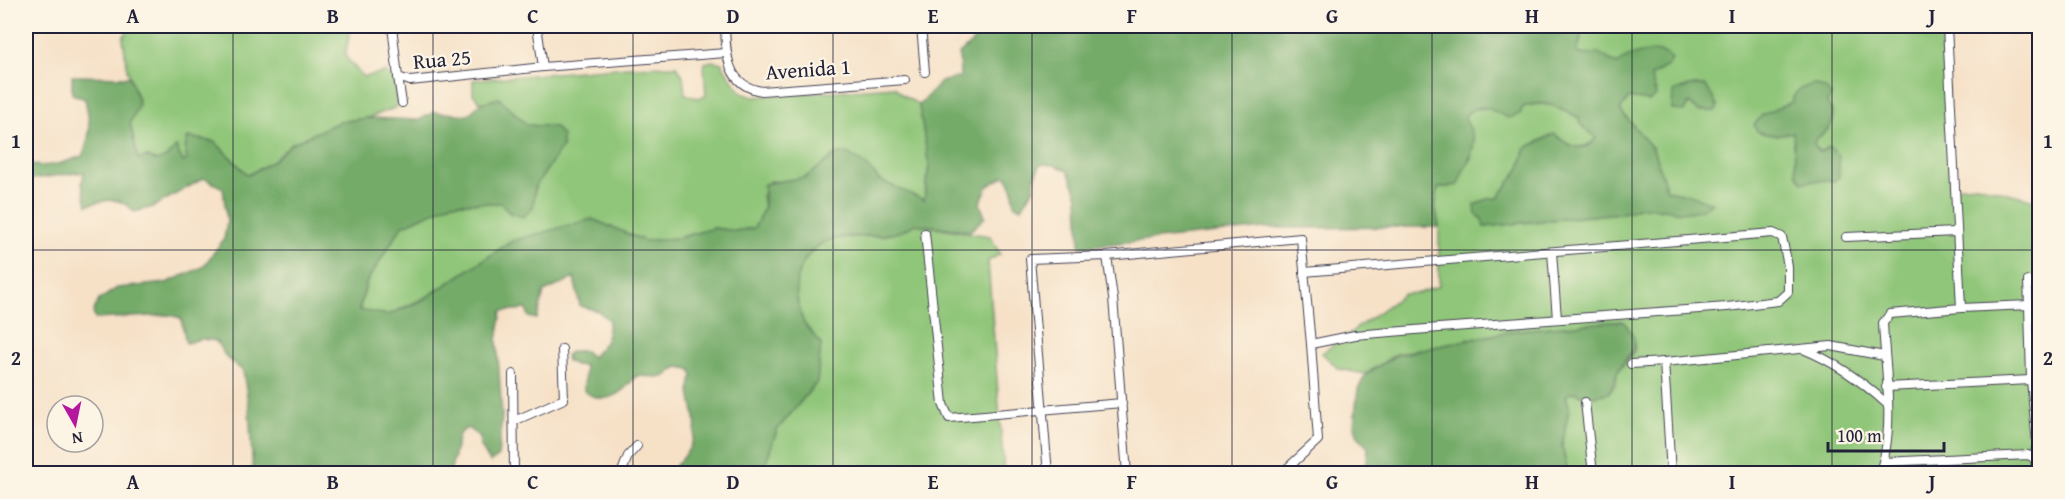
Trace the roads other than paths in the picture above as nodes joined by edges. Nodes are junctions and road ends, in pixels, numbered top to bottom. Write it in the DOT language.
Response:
graph roads {
  1 [pos="392,26"];
  2 [pos="537,26"];
  3 [pos="725,26"];
  4 [pos="921,26"];
  5 [pos="1947,26"];
  6 [pos="726,53"];
  7 [pos="543,67"];
  8 [pos="925,72"];
  9 [pos="398,76"];
  10 [pos="905,80"];
  11 [pos="402,104"];
  12 [pos="925,232"];
  13 [pos="1956,232"];
  14 [pos="1846,237"];
  15 [pos="1552,252"];
  16 [pos="1107,256"];
  17 [pos="1304,272"];
  18 [pos="2028,281"];
  19 [pos="2029,305"];
  20 [pos="1960,308"];
  21 [pos="1557,320"];
  22 [pos="1311,344"];
  23 [pos="562,349"];
  24 [pos="1802,349"];
  25 [pos="1884,356"];
  26 [pos="1664,362"];
  27 [pos="1631,364"];
  28 [pos="513,374"];
  29 [pos="2031,380"];
  30 [pos="1886,387"];
  31 [pos="1585,402"];
  32 [pos="1122,403"];
  33 [pos="1887,404"];
  34 [pos="1042,409"];
  35 [pos="514,421"];
  36 [pos="638,446"];
  37 [pos="2034,458"];
  38 [pos="1884,462"];
  39 [pos="514,474"];
  40 [pos="621,474"];
  41 [pos="1048,474"];
  42 [pos="1126,474"];
  43 [pos="1281,474"];
  44 [pos="1593,474"];
  45 [pos="1671,474"];
  46 [pos="1879,474"];
  47 [pos="2038,474"];
  1 -- 9 [label="street, Rua 25"];
  2 -- 7 [label="street"];
  3 -- 6 [label="street, Avenida 1"];
  4 -- 8 [label="street"];
  5 -- 13 [label="street"];
  6 -- 7 [label="street, Rua 25"];
  6 -- 10 [label="street, Avenida 1"];
  7 -- 9 [label="street, Rua 25"];
  9 -- 11 [label="street"];
  12 -- 34 [label="street"];
  13 -- 14 [label="street"];
  13 -- 20 [label="street"];
  15 -- 17 [label="street"];
  15 -- 21 [label="street"];
  15 -- 21 [label="street"];
  16 -- 17 [label="street"];
  16 -- 32 [label="street"];
  16 -- 34 [label="street"];
  17 -- 22 [label="street"];
  18 -- 19 [label="street"];
  19 -- 20 [label="street"];
  19 -- 29 [label="street"];
  20 -- 25 [label="street"];
  21 -- 22 [label="street"];
  22 -- 43 [label="street"];
  23 -- 35 [label="street"];
  24 -- 25 [label="street"];
  24 -- 26 [label="street"];
  24 -- 33 [label="street"];
  25 -- 30 [label="street"];
  26 -- 27 [label="street"];
  26 -- 45 [label="street"];
  28 -- 35 [label="street"];
  29 -- 30 [label="street"];
  29 -- 37 [label="street"];
  30 -- 33 [label="street"];
  31 -- 44 [label="street"];
  32 -- 34 [label="street"];
  32 -- 42 [label="street"];
  33 -- 38 [label="street"];
  34 -- 41 [label="street"];
  35 -- 39 [label="street"];
  36 -- 40 [label="street"];
  37 -- 38 [label="street"];
  37 -- 47 [label="street"];
  38 -- 46 [label="street"];
}
